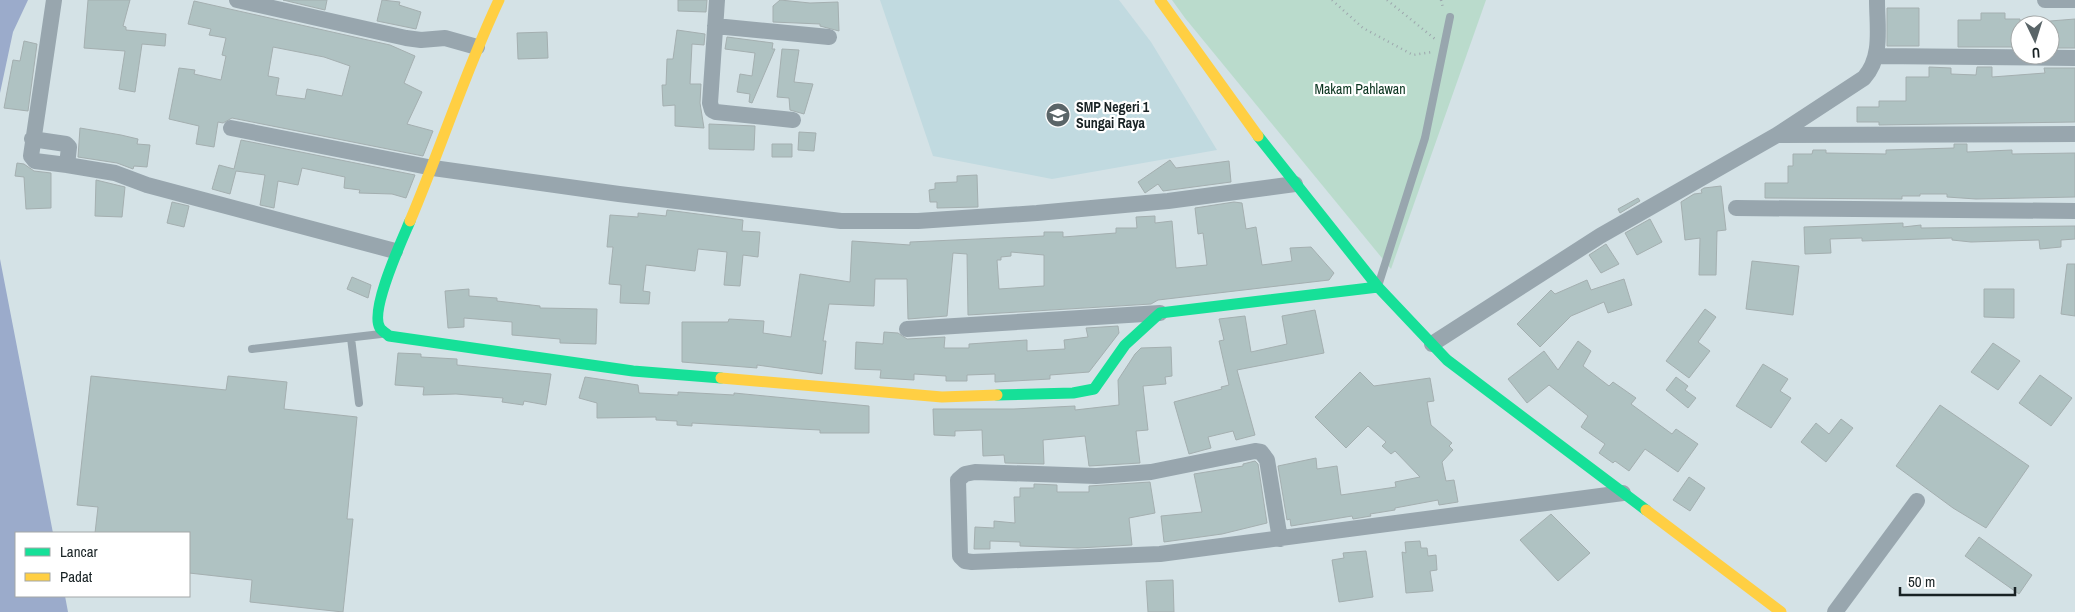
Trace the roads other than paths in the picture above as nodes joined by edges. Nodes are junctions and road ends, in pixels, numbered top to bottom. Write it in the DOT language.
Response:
graph roads {
  1 [pos="54,0"];
  2 [pos="237,0"];
  3 [pos="499,0"];
  4 [pos="717,0"];
  5 [pos="1160,0"];
  6 [pos="1876,0"];
  7 [pos="2045,0"];
  8 [pos="2075,0"];
  9 [pos="1450,17"];
  10 [pos="715,26"];
  11 [pos="829,37"];
  12 [pos="477,47"];
  13 [pos="1877,56"];
  14 [pos="2075,58"];
  15 [pos="793,120"];
  16 [pos="231,128"];
  17 [pos="2075,134"];
  18 [pos="1777,135"];
  19 [pos="32,139"];
  20 [pos="67,165"];
  21 [pos="433,168"];
  22 [pos="1295,184"];
  23 [pos="1736,208"];
  24 [pos="2075,211"];
  25 [pos="395,252"];
  26 [pos="1378,287"];
  27 [pos="1160,312"];
  28 [pos="907,330"];
  29 [pos="386,333"];
  30 [pos="351,338"];
  31 [pos="1432,344"];
  32 [pos="252,349"];
  33 [pos="359,403"];
  34 [pos="1624,493"];
  35 [pos="1917,501"];
  36 [pos="1280,539"];
  37 [pos="1781,612"];
  38 [pos="1835,612"];
  1 -- 19 [label="street"];
  2 -- 12 [label="street"];
  3 -- 12 [label="street"];
  4 -- 10 [label="street"];
  5 -- 22 [label="street"];
  6 -- 13 [label="street"];
  7 -- 8 [label="street"];
  9 -- 26 [label="lane"];
  10 -- 11 [label="street"];
  10 -- 15 [label="street"];
  12 -- 21 [label="street"];
  13 -- 14 [label="street"];
  13 -- 18 [label="street"];
  16 -- 21 [label="street"];
  17 -- 18 [label="street"];
  18 -- 31 [label="street"];
  19 -- 20 [label="street"];
  19 -- 20 [label="street"];
  20 -- 25 [label="street"];
  21 -- 22 [label="street"];
  21 -- 25 [label="street"];
  22 -- 26 [label="street"];
  23 -- 24 [label="street"];
  25 -- 29 [label="street"];
  26 -- 27 [label="street"];
  26 -- 31 [label="street"];
  27 -- 28 [label="street"];
  27 -- 29 [label="street"];
  29 -- 30 [label="lane"];
  30 -- 32 [label="lane"];
  30 -- 33 [label="lane"];
  31 -- 34 [label="street"];
  34 -- 36 [label="street"];
  34 -- 37 [label="street"];
  35 -- 38 [label="street"];
  36 -- 36 [label="street"];
}
